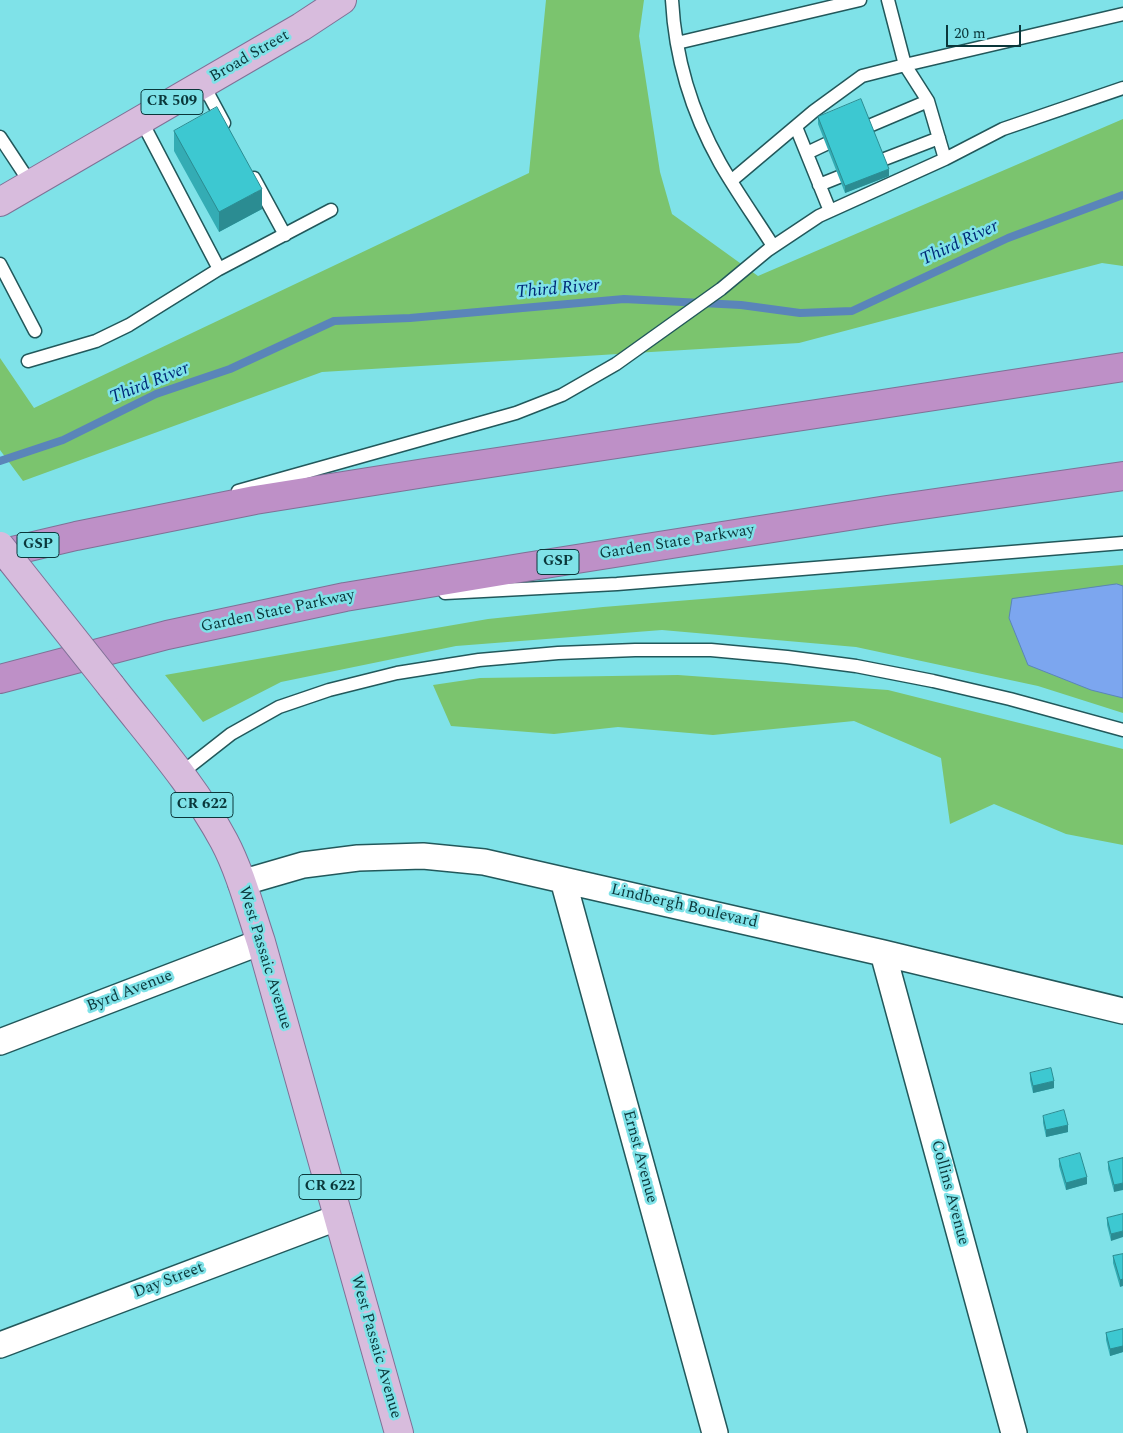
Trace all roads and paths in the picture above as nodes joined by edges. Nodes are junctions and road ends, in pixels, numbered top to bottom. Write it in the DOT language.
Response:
graph roads {
  1 [pos="342,0"];
  2 [pos="672,0"];
  3 [pos="860,0"];
  4 [pos="888,0"];
  5 [pos="1123,14"];
  6 [pos="677,43"];
  7 [pos="905,65"];
  8 [pos="203,84"];
  9 [pos="1123,88"];
  10 [pos="928,102"];
  11 [pos="141,120"];
  12 [pos="869,126"];
  13 [pos="796,127"];
  14 [pos="230,134"];
  15 [pos="0,137"];
  16 [pos="939,138"];
  17 [pos="826,144"];
  18 [pos="807,153"];
  19 [pos="945,159"];
  20 [pos="882,160"];
  21 [pos="248,168"];
  22 [pos="839,177"];
  23 [pos="732,181"];
  24 [pos="31,184"];
  25 [pos="819,185"];
  26 [pos="0,202"];
  27 [pos="331,210"];
  28 [pos="830,211"];
  29 [pos="285,235"];
  30 [pos="773,246"];
  31 [pos="0,264"];
  32 [pos="219,269"];
  33 [pos="35,331"];
  34 [pos="28,361"];
  35 [pos="1123,367"];
  36 [pos="1123,476"];
  37 [pos="76,536"];
  38 [pos="1123,543"];
  39 [pos="0,546"];
  40 [pos="0,554"];
  41 [pos="345,597"];
  42 [pos="0,679"];
  43 [pos="1123,730"];
  44 [pos="180,774"];
  45 [pos="563,880"];
  46 [pos="241,883"];
  47 [pos="261,942"];
  48 [pos="883,953"];
  49 [pos="1123,1010"];
  50 [pos="0,1042"];
  51 [pos="339,1217"];
  52 [pos="0,1345"];
  53 [pos="399,1433"];
  54 [pos="715,1433"];
  55 [pos="1014,1433"];
  1 -- 8 [label="main road, Broad Street / CR 509"];
  2 -- 6 [label="lane"];
  3 -- 6 [label="lane"];
  4 -- 7 [label="lane"];
  5 -- 7 [label="lane"];
  6 -- 23 [label="lane"];
  7 -- 10 [label="lane"];
  7 -- 13 [label="lane"];
  8 -- 11 [label="main road, Broad Street / CR 509"];
  8 -- 14 [label="lane"];
  9 -- 19 [label="lane"];
  10 -- 12 [label="lane"];
  10 -- 16 [label="lane"];
  11 -- 24 [label="main road, Broad Street / CR 509"];
  11 -- 32 [label="lane"];
  13 -- 18 [label="lane"];
  13 -- 23 [label="lane"];
  15 -- 24 [label="lane"];
  16 -- 19 [label="lane"];
  16 -- 20 [label="lane"];
  17 -- 18 [label="lane"];
  18 -- 25 [label="lane"];
  19 -- 28 [label="lane"];
  21 -- 29 [label="lane"];
  22 -- 25 [label="lane"];
  23 -- 30 [label="lane"];
  24 -- 26 [label="main road, Broad Street / CR 509"];
  25 -- 28 [label="lane"];
  27 -- 29 [label="lane"];
  28 -- 30 [label="lane"];
  29 -- 32 [label="lane"];
  30 -- 37 [label="lane"];
  31 -- 33 [label="lane"];
  32 -- 34 [label="lane"];
  35 -- 37 [label="highway, GSP"];
  36 -- 41 [label="highway, Garden State Parkway / GSP"];
  37 -- 40 [label="highway, GSP"];
  38 -- 41 [label="lane"];
  39 -- 44 [label="main road, West Passaic Avenue / CR 622, bridge"];
  41 -- 42 [label="highway, Garden State Parkway / GSP"];
  43 -- 44 [label="lane"];
  44 -- 46 [label="main road, West Passaic Avenue / CR 622"];
  45 -- 46 [label="street, Lindbergh Boulevard"];
  45 -- 48 [label="street, Lindbergh Boulevard"];
  45 -- 54 [label="street, Ernst Avenue"];
  46 -- 47 [label="main road, West Passaic Avenue / CR 622"];
  47 -- 50 [label="street, Byrd Avenue"];
  47 -- 51 [label="main road, West Passaic Avenue / CR 622"];
  48 -- 49 [label="street, Lindbergh Boulevard"];
  48 -- 55 [label="street, Collins Avenue"];
  51 -- 52 [label="street, Day Street"];
  51 -- 53 [label="main road, West Passaic Avenue / CR 622"];
}
